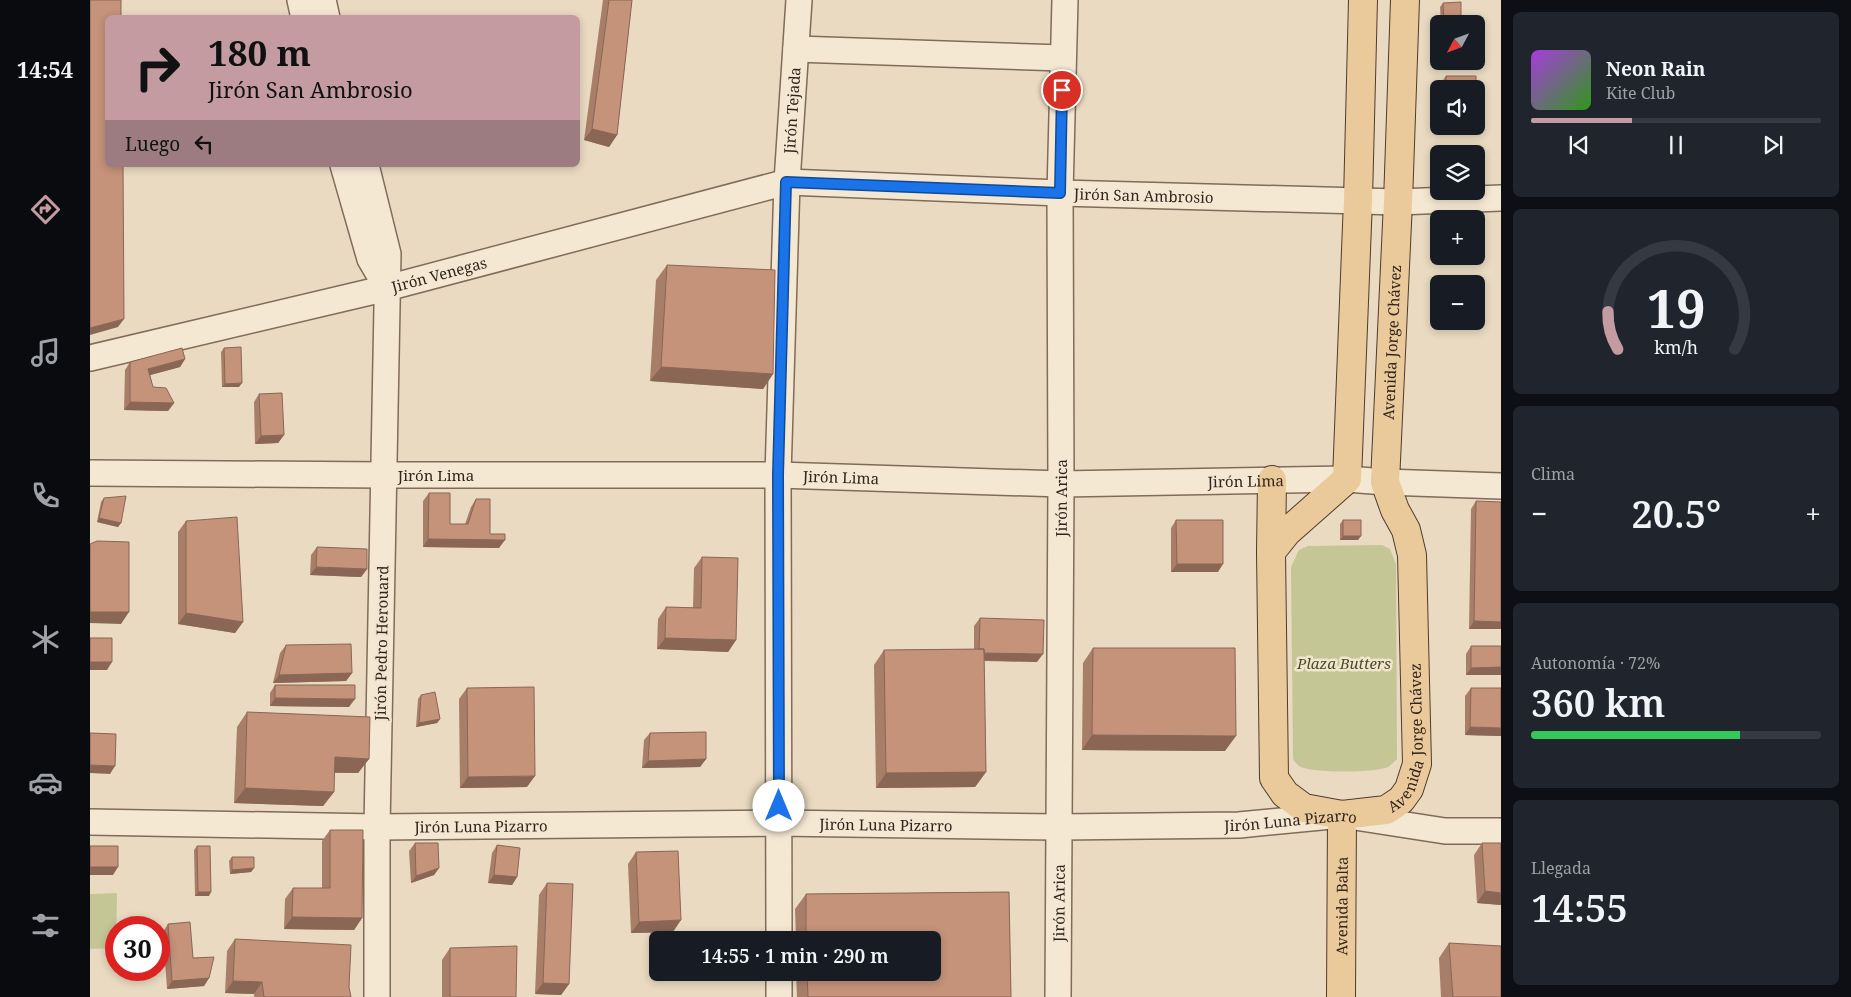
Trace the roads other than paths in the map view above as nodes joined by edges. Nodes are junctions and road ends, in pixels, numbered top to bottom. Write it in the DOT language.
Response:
graph roads {
  1 [pos="300,0"];
  2 [pos="323,0"];
  3 [pos="799,0"];
  4 [pos="1065,0"];
  5 [pos="1363,0"];
  6 [pos="1405,0"];
  7 [pos="303,15"];
  8 [pos="326,15"];
  9 [pos="796,49"];
  10 [pos="1063,58"];
  11 [pos="344,167"];
  12 [pos="366,167"];
  13 [pos="786,182"];
  14 [pos="1060,193"];
  15 [pos="1501,198"];
  16 [pos="1358,200"];
  17 [pos="1398,202"];
  18 [pos="387,288"];
  19 [pos="90,358"];
  20 [pos="90,473"];
  21 [pos="384,475"];
  22 [pos="778,475"];
  23 [pos="1347,479"];
  24 [pos="1272,480"];
  25 [pos="1385,482"];
  26 [pos="1061,484"];
  27 [pos="1501,486"];
  28 [pos="1271,552"];
  29 [pos="1342,815"];
  30 [pos="90,822"];
  31 [pos="779,823"];
  32 [pos="376,827"];
  33 [pos="1059,827"];
  34 [pos="1501,831"];
  35 [pos="779,931"];
  36 [pos="779,981"];
  37 [pos="377,997"];
  38 [pos="779,997"];
  39 [pos="1058,997"];
  40 [pos="1341,997"];
  1 -- 7 [label="street"];
  2 -- 8 [label="street"];
  3 -- 9 [label="street, Jirón Tejada"];
  4 -- 10 [label="street, Jirón Arica"];
  5 -- 16 [label="main road"];
  6 -- 17 [label="main road, Avenida Jorge Chávez"];
  9 -- 10 [label="street"];
  9 -- 13 [label="street, Jirón Tejada"];
  10 -- 14 [label="street, Jirón Arica"];
  11 -- 18 [label="street"];
  12 -- 18 [label="street, Jirón Pedro Herouard"];
  13 -- 14 [label="street, Jirón San Ambrosio"];
  13 -- 18 [label="street, Jirón Venegas"];
  13 -- 22 [label="street, Jirón Tejada"];
  14 -- 16 [label="street, Jirón San Ambrosio"];
  14 -- 26 [label="street, Jirón Arica"];
  15 -- 17 [label="street, Jirón San Ambrosio"];
  16 -- 17 [label="street, Jirón San Ambrosio"];
  16 -- 23 [label="main road"];
  17 -- 25 [label="main road, Avenida Jorge Chávez"];
  18 -- 19 [label="street, Jirón Venegas"];
  18 -- 21 [label="street, Jirón Pedro Herouard"];
  20 -- 21 [label="street, Jirón Lima"];
  21 -- 22 [label="street, Jirón Lima"];
  21 -- 32 [label="street, Jirón Pedro Herouard"];
  22 -- 26 [label="street, Jirón Lima"];
  22 -- 31 [label="street, Jirón Tejada"];
  23 -- 24 [label="street, Jirón Lima"];
  23 -- 25 [label="street, Jirón Lima"];
  23 -- 28 [label="main road"];
  24 -- 26 [label="street, Jirón Lima"];
  24 -- 28 [label="main road, Avenida Jorge Chávez"];
  25 -- 27 [label="street, Jirón Lima"];
  25 -- 29 [label="main road, Avenida Jorge Chávez"];
  26 -- 33 [label="street, Jirón Arica"];
  28 -- 29 [label="main road, Avenida Jorge Chávez"];
  29 -- 33 [label="street, Jirón Luna Pizarro"];
  29 -- 34 [label="street, Jirón Luna Pizarro"];
  29 -- 40 [label="main road, Avenida Balta"];
  30 -- 32 [label="street, Jirón Luna Pizarro"];
  31 -- 32 [label="street, Jirón Luna Pizarro"];
  31 -- 33 [label="street, Jirón Luna Pizarro"];
  31 -- 35 [label="street, Jirón Tejada"];
  32 -- 37 [label="street, Jirón Pedro Herouard"];
  33 -- 39 [label="street, Jirón Arica"];
  36 -- 38 [label="street"];
}
